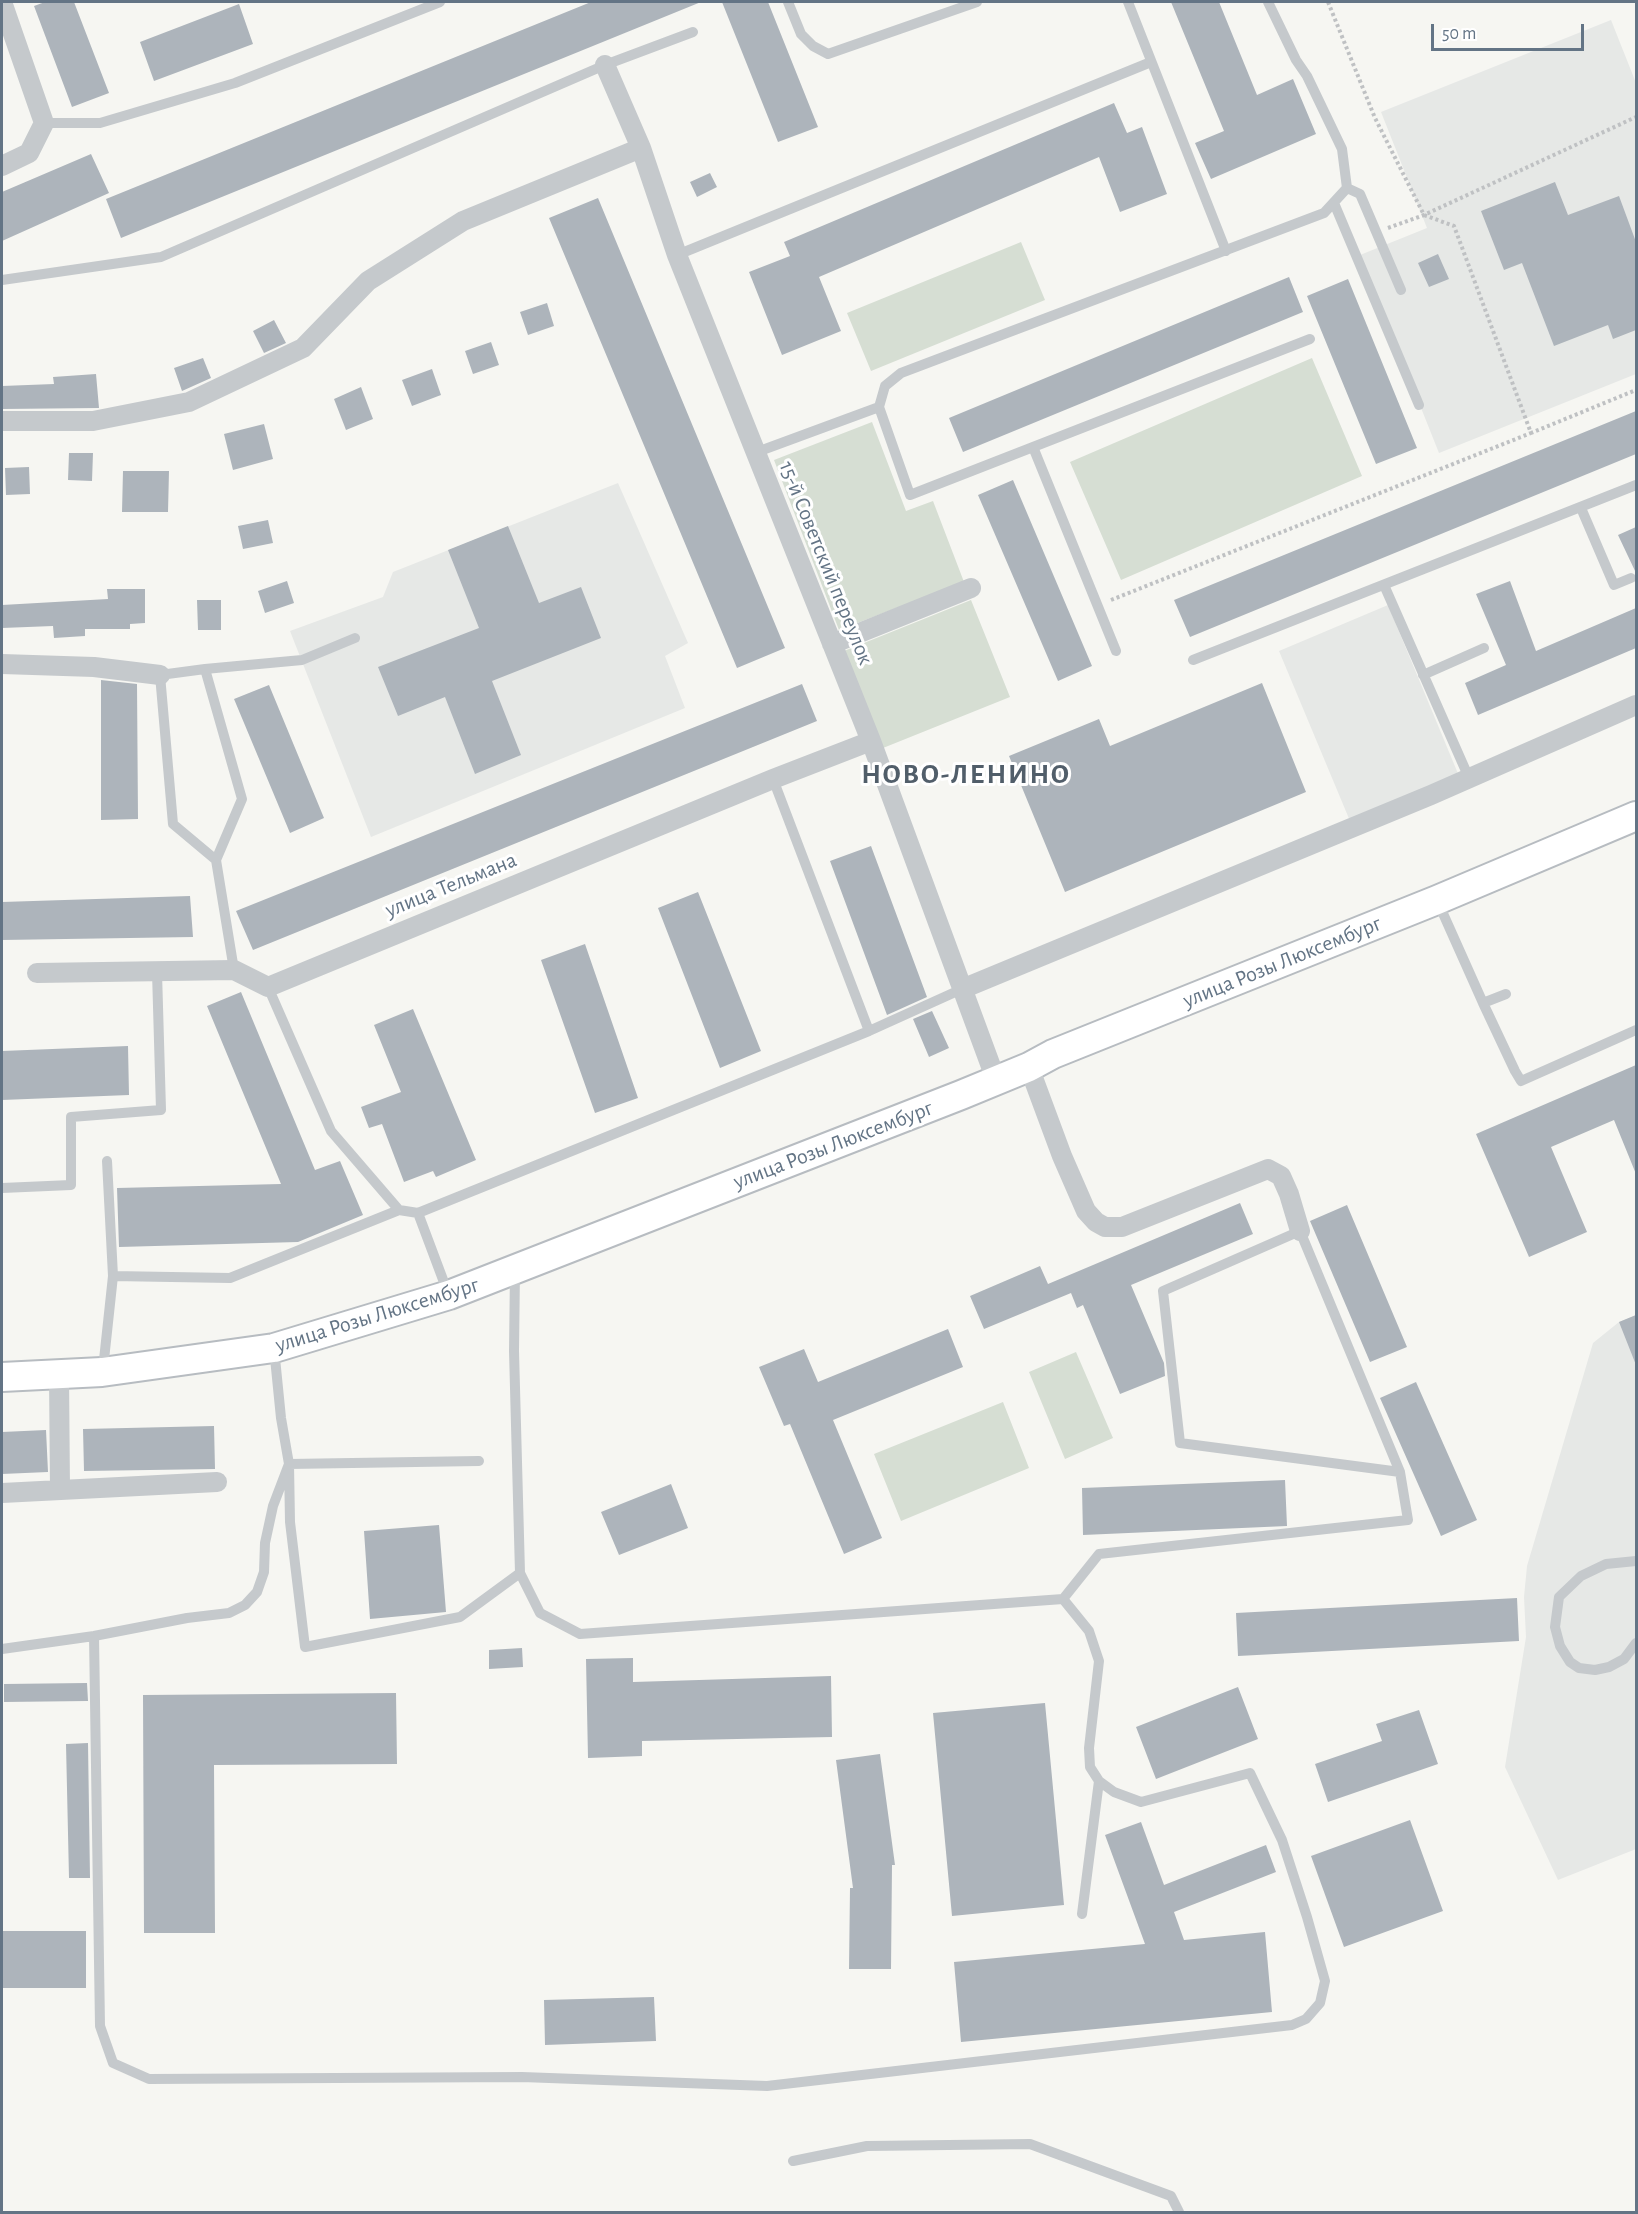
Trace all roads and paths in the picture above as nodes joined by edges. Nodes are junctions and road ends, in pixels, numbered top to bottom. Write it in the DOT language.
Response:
graph roads {
  1 [pos="2,2"];
  2 [pos="440,2"];
  3 [pos="788,2"];
  4 [pos="977,2"];
  5 [pos="1128,2"];
  6 [pos="1268,2"];
  7 [pos="1328,2"];
  8 [pos="693,32"];
  9 [pos="1151,62"];
  10 [pos="605,65"];
  11 [pos="1636,117"];
  12 [pos="45,123"];
  13 [pos="641,148"];
  14 [pos="2,166"];
  15 [pos="1347,188"];
  16 [pos="1334,203"];
  17 [pos="1424,215"];
  18 [pos="1377,232"];
  19 [pos="1226,251"];
  20 [pos="678,255"];
  21 [pos="2,280"];
  22 [pos="1401,290"];
  23 [pos="1310,339"];
  24 [pos="1636,390"];
  25 [pos="1419,405"];
  26 [pos="879,406"];
  27 [pos="2,421"];
  28 [pos="1531,433"];
  29 [pos="1033,447"];
  30 [pos="757,452"];
  31 [pos="1636,485"];
  32 [pos="1581,507"];
  33 [pos="1631,578"];
  34 [pos="1384,585"];
  35 [pos="971,588"];
  36 [pos="1097,605"];
  37 [pos="355,638"];
  38 [pos="832,644"];
  39 [pos="1484,648"];
  40 [pos="1116,651"];
  41 [pos="1193,660"];
  42 [pos="2,664"];
  43 [pos="205,669"];
  44 [pos="160,675"];
  45 [pos="1423,675"];
  46 [pos="1636,705"];
  47 [pos="871,741"];
  48 [pos="1469,778"];
  49 [pos="773,779"];
  50 [pos="1636,816"];
  51 [pos="216,860"];
  52 [pos="1437,900"];
  53 [pos="234,970"];
  54 [pos="157,972"];
  55 [pos="37,973"];
  56 [pos="268,987"];
  57 [pos="962,989"];
  58 [pos="1506,994"];
  59 [pos="1483,1003"];
  60 [pos="1636,1029"];
  61 [pos="869,1031"];
  62 [pos="1029,1066"];
  63 [pos="996,1080"];
  64 [pos="107,1161"];
  65 [pos="2,1188"];
  66 [pos="399,1210"];
  67 [pos="418,1213"];
  68 [pos="1300,1230"];
  69 [pos="515,1270"];
  70 [pos="113,1276"];
  71 [pos="449,1295"];
  72 [pos="274,1348"];
  73 [pos="102,1372"];
  74 [pos="59,1375"];
  75 [pos="2,1377"];
  76 [pos="479,1461"];
  77 [pos="289,1464"];
  78 [pos="1400,1472"];
  79 [pos="217,1482"];
  80 [pos="60,1490"];
  81 [pos="2,1493"];
  82 [pos="1636,1561"];
  83 [pos="520,1573"];
  84 [pos="1063,1599"];
  85 [pos="94,1636"];
  86 [pos="1636,1643"];
  87 [pos="2,1649"];
  88 [pos="1099,1780"];
  89 [pos="1082,1914"];
  90 [pos="793,2161"];
  91 [pos="1179,2212"];
  1 -- 12 [label="street"];
  2 -- 12 [label="lane"];
  3 -- 4 [label="lane"];
  5 -- 9 [label="lane"];
  6 -- 15 [label="lane"];
  7 -- 17 [label="path"];
  8 -- 10 [label="lane"];
  9 -- 19 [label="lane"];
  9 -- 20 [label="lane"];
  10 -- 13 [label="street, 15-й Советский переулок"];
  10 -- 21 [label="lane"];
  11 -- 17 [label="path"];
  12 -- 14 [label="street"];
  13 -- 20 [label="street, 15-й Советский переулок"];
  13 -- 27 [label="street"];
  15 -- 16 [label="lane"];
  15 -- 18 [label="lane"];
  16 -- 19 [label="lane"];
  16 -- 25 [label="lane"];
  17 -- 18 [label="path"];
  17 -- 28 [label="path"];
  18 -- 22 [label="lane"];
  19 -- 26 [label="lane"];
  20 -- 30 [label="street, 15-й Советский переулок"];
  23 -- 29 [label="lane"];
  24 -- 28 [label="path"];
  26 -- 29 [label="lane"];
  26 -- 30 [label="lane"];
  28 -- 36 [label="path"];
  29 -- 36 [label="lane"];
  30 -- 38 [label="street, 15-й Советский переулок"];
  31 -- 32 [label="lane"];
  32 -- 33 [label="lane"];
  32 -- 34 [label="lane"];
  34 -- 41 [label="lane"];
  34 -- 45 [label="lane"];
  35 -- 38 [label="street"];
  36 -- 40 [label="lane"];
  37 -- 43 [label="lane"];
  38 -- 47 [label="street, 15-й Советский переулок"];
  39 -- 45 [label="lane"];
  42 -- 44 [label="street"];
  43 -- 44 [label="lane"];
  43 -- 51 [label="lane"];
  44 -- 51 [label="lane"];
  45 -- 48 [label="lane"];
  46 -- 48 [label="street"];
  47 -- 49 [label="street, улица Тельмана"];
  47 -- 57 [label="street, 15-й Советский переулок"];
  48 -- 57 [label="street"];
  49 -- 56 [label="street, улица Тельмана"];
  49 -- 61 [label="lane"];
  50 -- 52 [label="main road, улица Розы Люксембург"];
  51 -- 53 [label="lane"];
  52 -- 59 [label="lane"];
  52 -- 62 [label="main road, улица Розы Люксембург"];
  53 -- 54 [label="street"];
  53 -- 56 [label="street"];
  54 -- 55 [label="street"];
  54 -- 65 [label="lane"];
  56 -- 66 [label="lane"];
  57 -- 61 [label="lane"];
  57 -- 63 [label="street, 15-й Советский переулок"];
  58 -- 59 [label="lane"];
  59 -- 60 [label="lane"];
  61 -- 67 [label="lane"];
  62 -- 63 [label="main road, улица Розы Люксембург"];
  62 -- 68 [label="street"];
  63 -- 69 [label="main road, улица Розы Люксембург"];
  64 -- 70 [label="lane"];
  66 -- 67 [label="lane"];
  66 -- 70 [label="lane"];
  67 -- 71 [label="lane"];
  68 -- 78 [label="lane"];
  68 -- 78 [label="lane"];
  69 -- 71 [label="main road, улица Розы Люксембург"];
  69 -- 83 [label="lane"];
  70 -- 73 [label="lane"];
  71 -- 72 [label="main road, улица Розы Люксембург"];
  72 -- 73 [label="main road, улица Розы Люксембург"];
  72 -- 77 [label="lane"];
  73 -- 74 [label="main road, улица Розы Люксембург"];
  74 -- 75 [label="main road, улица Розы Люксембург"];
  74 -- 80 [label="street"];
  76 -- 77 [label="lane"];
  77 -- 83 [label="lane"];
  77 -- 85 [label="lane"];
  78 -- 84 [label="lane"];
  79 -- 80 [label="street"];
  80 -- 81 [label="street"];
  82 -- 86 [label="lane"];
  83 -- 84 [label="lane"];
  84 -- 88 [label="lane"];
  85 -- 87 [label="lane"];
  85 -- 88 [label="lane"];
  88 -- 89 [label="lane"];
  90 -- 91 [label="lane"];
}
